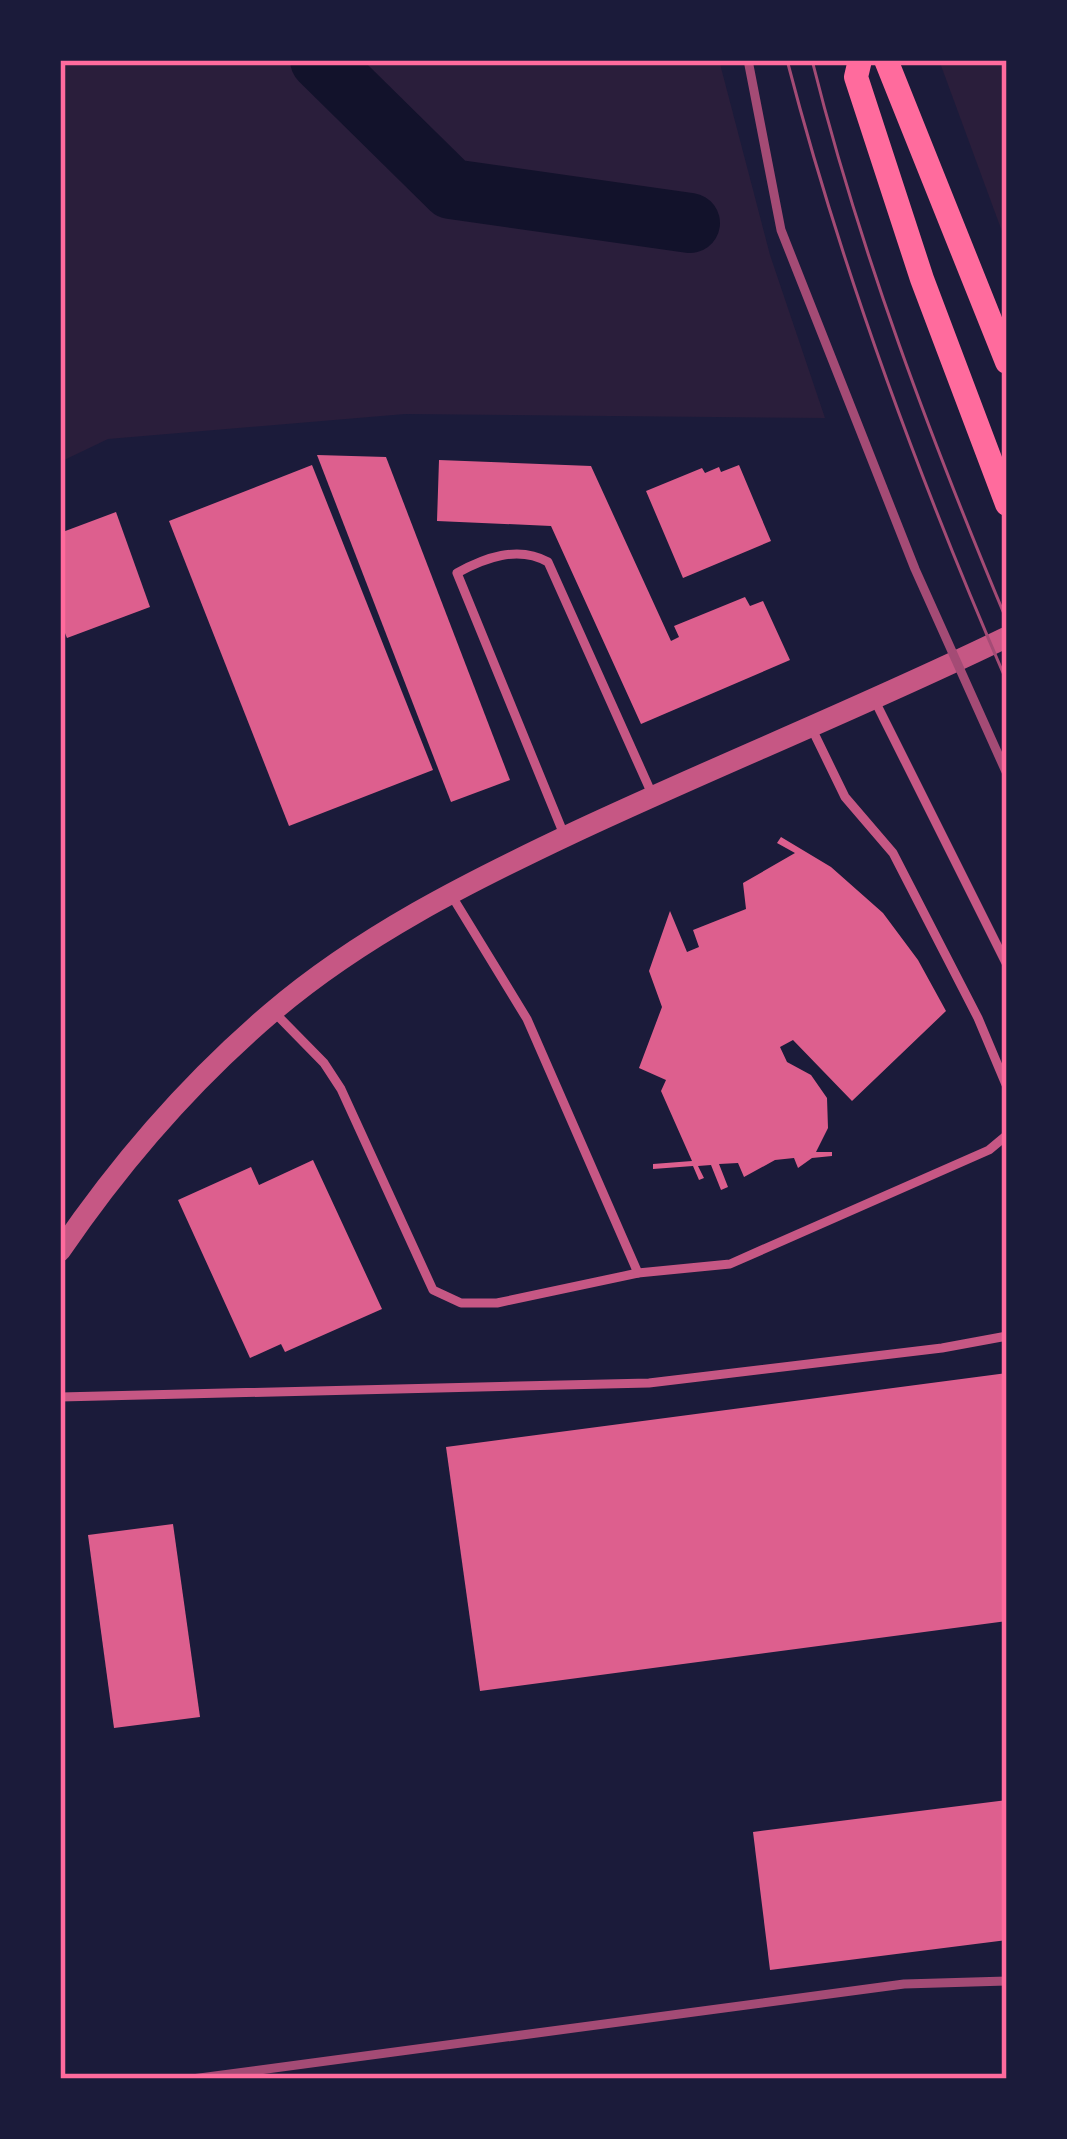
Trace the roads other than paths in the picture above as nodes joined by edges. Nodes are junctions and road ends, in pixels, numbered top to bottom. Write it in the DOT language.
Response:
graph roads {
  1 [pos="860,60"];
  2 [pos="886,60"];
  3 [pos="1007,362"];
  4 [pos="1007,504"];
  5 [pos="1007,637"];
  6 [pos="874,699"];
  7 [pos="811,727"];
  8 [pos="653,795"];
  9 [pos="566,837"];
  10 [pos="450,893"];
  11 [pos="1007,964"];
  12 [pos="273,1011"];
  13 [pos="1007,1087"];
  14 [pos="1007,1135"];
  15 [pos="60,1251"];
  16 [pos="638,1273"];
  17 [pos="1007,1336"];
  18 [pos="60,1397"];
  1 -- 4 [label="main road"];
  2 -- 3 [label="main road"];
  5 -- 6 [label="street"];
  6 -- 7 [label="street"];
  6 -- 11 [label="lane"];
  7 -- 8 [label="street"];
  7 -- 13 [label="lane"];
  8 -- 9 [label="street"];
  8 -- 9 [label="lane"];
  9 -- 10 [label="street"];
  10 -- 12 [label="street"];
  10 -- 16 [label="lane"];
  12 -- 15 [label="street"];
  12 -- 16 [label="lane"];
  14 -- 16 [label="lane"];
  17 -- 18 [label="lane"];
}
